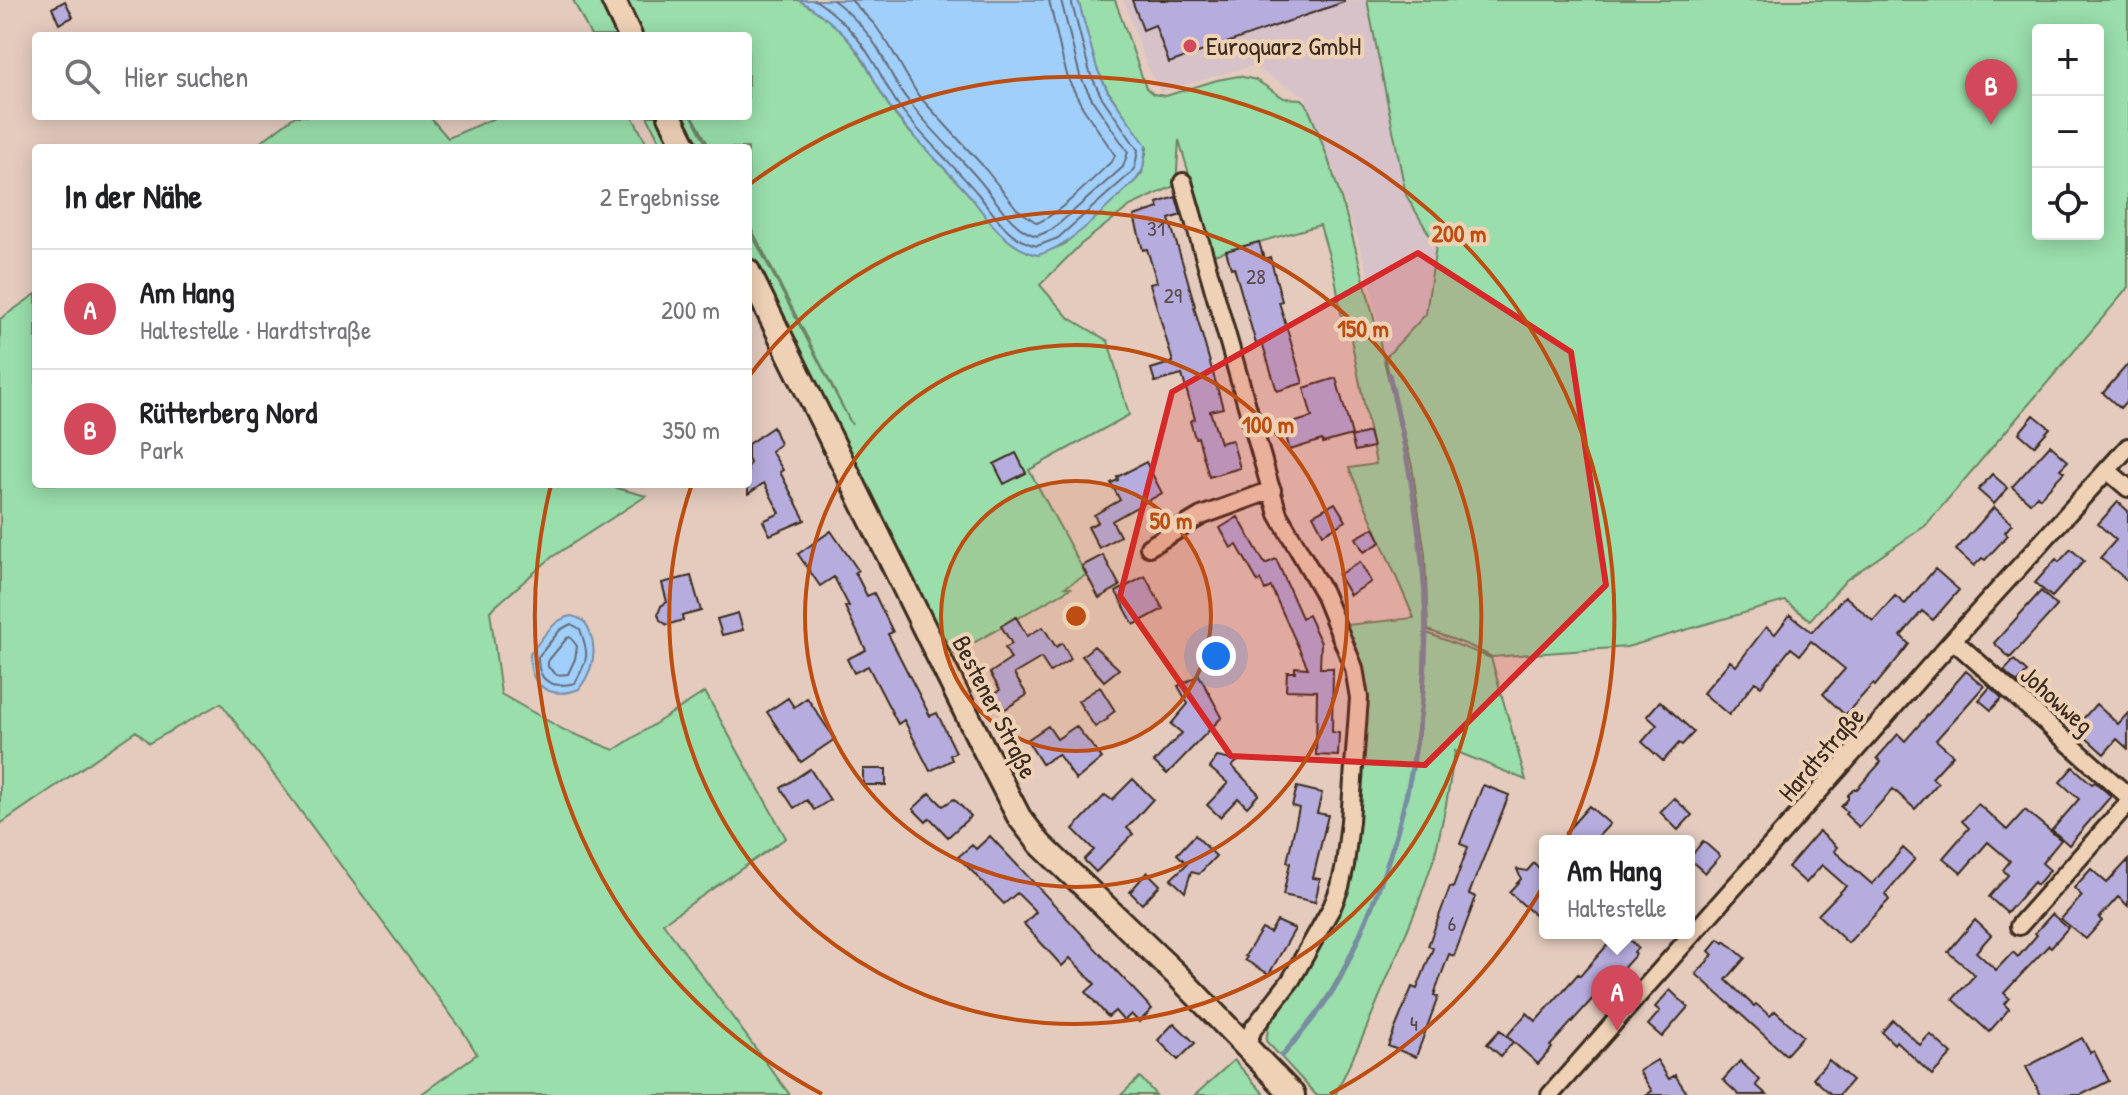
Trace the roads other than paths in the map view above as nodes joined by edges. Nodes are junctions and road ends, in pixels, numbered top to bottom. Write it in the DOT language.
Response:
graph roads {
  1 [pos="613,0"];
  2 [pos="628,32"];
  3 [pos="672,120"];
  4 [pos="684,144"];
  5 [pos="1183,182"];
  6 [pos="752,279"];
  7 [pos="2128,447"];
  8 [pos="2107,470"];
  9 [pos="2128,488"];
  10 [pos="1272,490"];
  11 [pos="1149,547"];
  12 [pos="1953,640"];
  13 [pos="2128,796"];
  14 [pos="2128,803"];
  15 [pos="2019,926"];
  16 [pos="1695,931"];
  17 [pos="1688,939"];
  18 [pos="1250,1049"];
  19 [pos="1293,1095"];
  20 [pos="1550,1095"];
  1 -- 2 [label="street"];
  3 -- 4 [label="street"];
  5 -- 10 [label="street"];
  6 -- 18 [label="street, Bestener Straße"];
  7 -- 8 [label="street, Hardtstraße"];
  8 -- 9 [label="street"];
  8 -- 12 [label="street, Hardtstraße"];
  10 -- 11 [label="street"];
  10 -- 18 [label="street"];
  12 -- 13 [label="street, Johowweg"];
  12 -- 16 [label="street, Hardtstraße"];
  14 -- 15 [label="street"];
  17 -- 20 [label="street, Hardtstraße"];
  18 -- 19 [label="street, Bestener Straße"];
}
